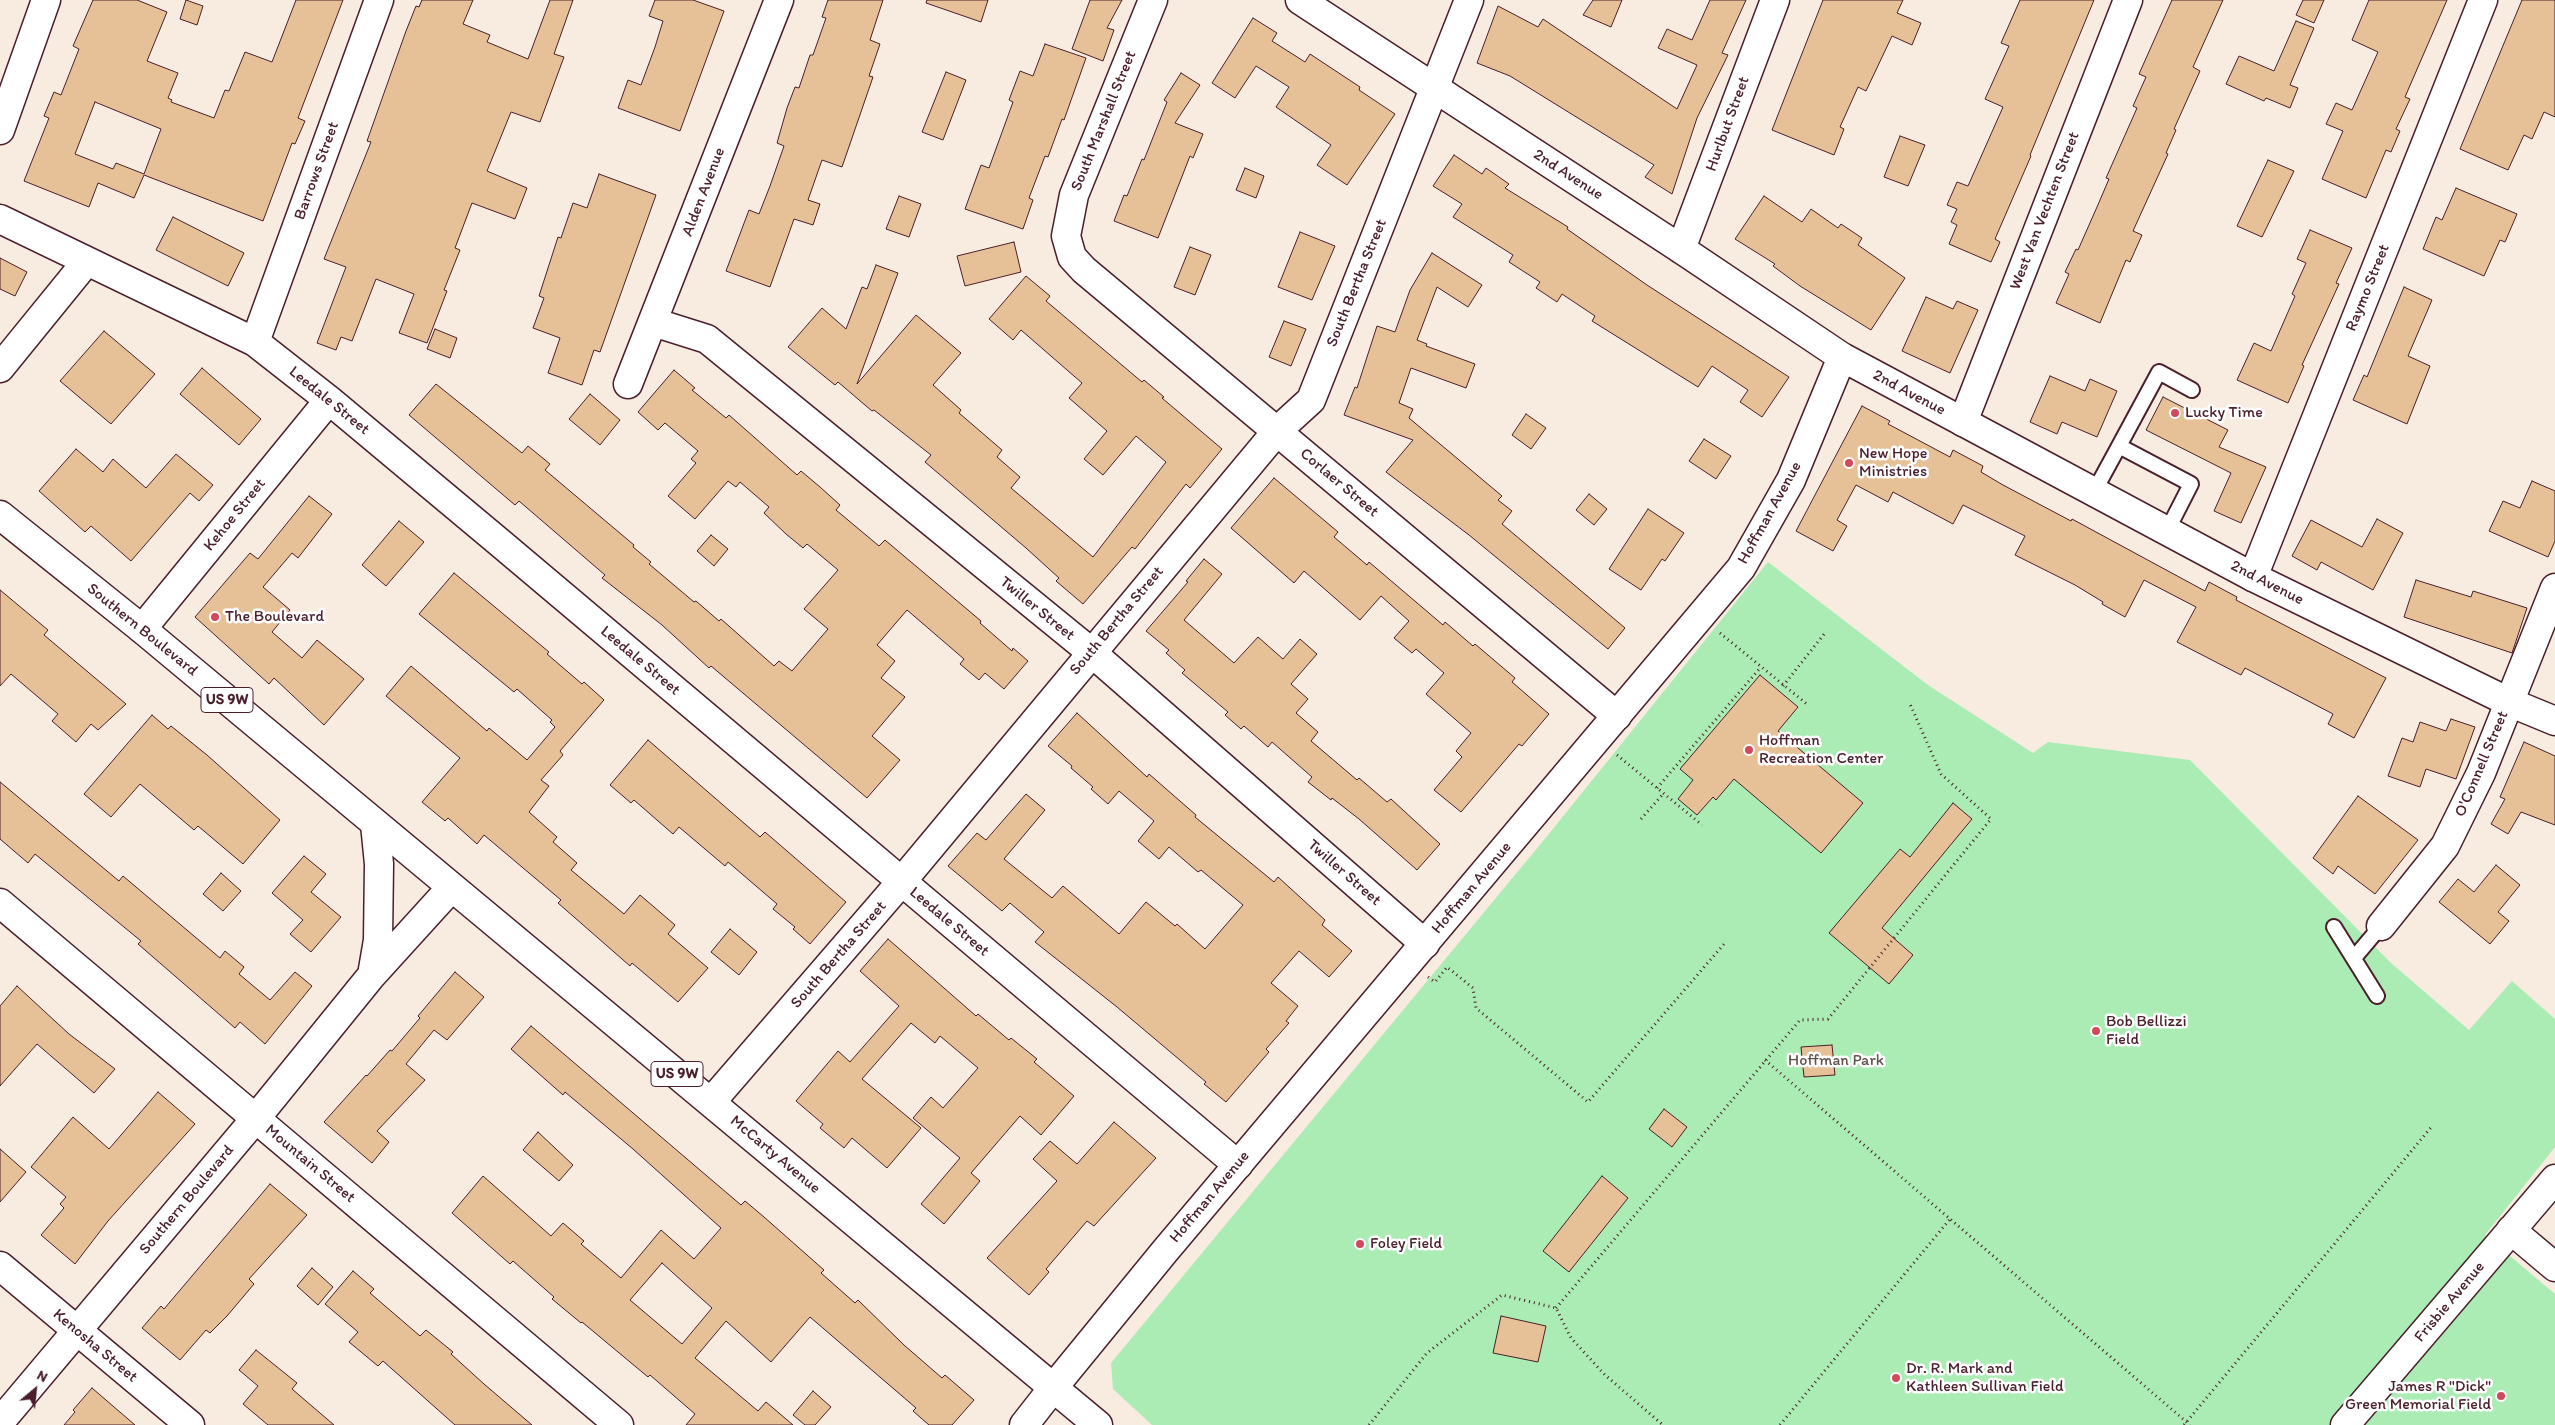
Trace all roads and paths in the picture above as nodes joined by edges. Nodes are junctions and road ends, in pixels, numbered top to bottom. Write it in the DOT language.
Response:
graph roads {
  1 [pos="46,0"];
  2 [pos="379,0"];
  3 [pos="779,0"];
  4 [pos="1153,0"];
  5 [pos="1300,0"];
  6 [pos="1469,0"];
  7 [pos="1775,0"];
  8 [pos="2128,0"];
  9 [pos="2483,0"];
  10 [pos="1434,88"];
  11 [pos="0,130"];
  12 [pos="0,219"];
  13 [pos="1069,244"];
  14 [pos="1681,249"];
  15 [pos="87,261"];
  16 [pos="653,322"];
  17 [pos="255,342"];
  18 [pos="1842,357"];
  19 [pos="0,368"];
  20 [pos="628,384"];
  21 [pos="2192,390"];
  22 [pos="329,400"];
  23 [pos="1963,422"];
  24 [pos="1276,431"];
  25 [pos="2119,446"];
  26 [pos="2094,492"];
  27 [pos="0,514"];
  28 [pos="2167,531"];
  29 [pos="2253,577"];
  30 [pos="2555,588"];
  31 [pos="1701,616"];
  32 [pos="142,629"];
  33 [pos="1825,633"];
  34 [pos="1091,652"];
  35 [pos="1761,667"];
  36 [pos="1783,686"];
  37 [pos="2508,702"];
  38 [pos="1910,704"];
  39 [pos="1808,705"];
  40 [pos="1617,716"];
  41 [pos="2555,721"];
  42 [pos="1598,738"];
  43 [pos="1657,788"];
  44 [pos="1664,793"];
  45 [pos="1641,818"];
  46 [pos="375,824"];
  47 [pos="1702,825"];
  48 [pos="902,882"];
  49 [pos="451,888"];
  50 [pos="0,903"];
  51 [pos="2381,926"];
  52 [pos="2334,927"];
  53 [pos="1724,944"];
  54 [pos="1418,953"];
  55 [pos="2354,958"];
  56 [pos="372,975"];
  57 [pos="2377,996"];
  58 [pos="1766,1060"];
  59 [pos="711,1102"];
  60 [pos="256,1118"];
  61 [pos="2434,1125"];
  62 [pos="1238,1165"];
  63 [pos="2555,1179"];
  64 [pos="1950,1219"];
  65 [pos="2512,1230"];
  66 [pos="0,1266"];
  67 [pos="2555,1267"];
  68 [pos="1556,1308"];
  69 [pos="78,1331"];
  70 [pos="1053,1388"];
  71 [pos="0,1422"];
  72 [pos="2187,1424"];
  73 [pos="190,1425"];
  74 [pos="619,1425"];
  75 [pos="1024,1425"];
  76 [pos="1098,1425"];
  77 [pos="1369,1425"];
  78 [pos="1664,1425"];
  79 [pos="1780,1425"];
  80 [pos="2345,1425"];
  1 -- 11 [label="main road"];
  2 -- 17 [label="main road, Barrows Street"];
  3 -- 16 [label="main road, Alden Avenue"];
  4 -- 13 [label="main road, South Marshall Street"];
  5 -- 10 [label="main road, 2nd Avenue"];
  6 -- 10 [label="main road, South Bertha Street"];
  7 -- 14 [label="main road, Hurlbut Street"];
  8 -- 23 [label="main road, West Van Vechten Street"];
  9 -- 29 [label="main road, Raymo Street"];
  10 -- 14 [label="main road, 2nd Avenue"];
  10 -- 24 [label="main road, South Bertha Street"];
  12 -- 15 [label="main road, Leedale Street"];
  13 -- 24 [label="main road, Corlaer Street"];
  14 -- 18 [label="main road, 2nd Avenue"];
  15 -- 17 [label="main road, Leedale Street"];
  15 -- 19 [label="main road"];
  16 -- 20 [label="main road, Alden Avenue"];
  16 -- 34 [label="main road, Twiller Street"];
  17 -- 22 [label="main road, Leedale Street"];
  18 -- 23 [label="main road, 2nd Avenue"];
  18 -- 31 [label="main road, Hoffman Avenue"];
  21 -- 25 [label="lane"];
  22 -- 32 [label="main road, Kehoe Street"];
  22 -- 48 [label="main road, Leedale Street"];
  23 -- 26 [label="main road, 2nd Avenue"];
  24 -- 34 [label="main road, South Bertha Street"];
  24 -- 40 [label="main road, Corlaer Street"];
  25 -- 26 [label="lane"];
  25 -- 28 [label="lane"];
  26 -- 28 [label="main road, 2nd Avenue"];
  27 -- 32 [label="main road, Southern Boulevard / US 9W"];
  28 -- 29 [label="main road, 2nd Avenue"];
  29 -- 37 [label="main road, 2nd Avenue"];
  30 -- 37 [label="main road, O'Connell Street"];
  31 -- 35 [label="path"];
  31 -- 40 [label="main road, Hoffman Avenue"];
  32 -- 46 [label="main road, Southern Boulevard / US 9W"];
  33 -- 36 [label="path"];
  34 -- 48 [label="main road, South Bertha Street"];
  34 -- 54 [label="main road, Twiller Street"];
  35 -- 36 [label="path"];
  35 -- 43 [label="path"];
  36 -- 39 [label="path"];
  37 -- 41 [label="main road, 2nd Avenue"];
  37 -- 51 [label="main road, O'Connell Street"];
  38 -- 58 [label="path"];
  40 -- 42 [label="main road, Hoffman Avenue"];
  42 -- 43 [label="path"];
  42 -- 54 [label="main road, Hoffman Avenue"];
  43 -- 44 [label="path"];
  44 -- 45 [label="path"];
  44 -- 47 [label="path"];
  46 -- 49 [label="main road, Southern Boulevard / US 9W"];
  46 -- 56 [label="main road, Southern Boulevard"];
  48 -- 59 [label="main road, South Bertha Street"];
  48 -- 62 [label="main road, Leedale Street"];
  49 -- 56 [label="main road, Southern Boulevard"];
  49 -- 59 [label="main road, McCarty Avenue / US 9W"];
  50 -- 60 [label="main road, Mountain Street"];
  51 -- 55 [label="lane"];
  52 -- 55 [label="lane"];
  53 -- 54 [label="path"];
  54 -- 62 [label="main road, Hoffman Avenue"];
  55 -- 57 [label="lane"];
  56 -- 60 [label="main road, Southern Boulevard"];
  58 -- 64 [label="path"];
  58 -- 68 [label="path"];
  59 -- 70 [label="main road, McCarty Avenue / US 9W"];
  60 -- 69 [label="main road, Southern Boulevard"];
  60 -- 74 [label="main road, Mountain Street"];
  61 -- 72 [label="path"];
  62 -- 70 [label="main road, Hoffman Avenue"];
  63 -- 65 [label="main road, Frisbie Avenue"];
  64 -- 72 [label="path"];
  64 -- 79 [label="path"];
  65 -- 67 [label="main road"];
  65 -- 80 [label="main road, Frisbie Avenue"];
  66 -- 69 [label="main road, Kenosha Street"];
  68 -- 77 [label="path"];
  68 -- 78 [label="path"];
  69 -- 71 [label="main road, Southern Boulevard"];
  69 -- 73 [label="main road, Kenosha Street"];
  70 -- 75 [label="main road, Hoffman Avenue"];
  70 -- 76 [label="main road, McCarty Avenue / US 9W"];
}
